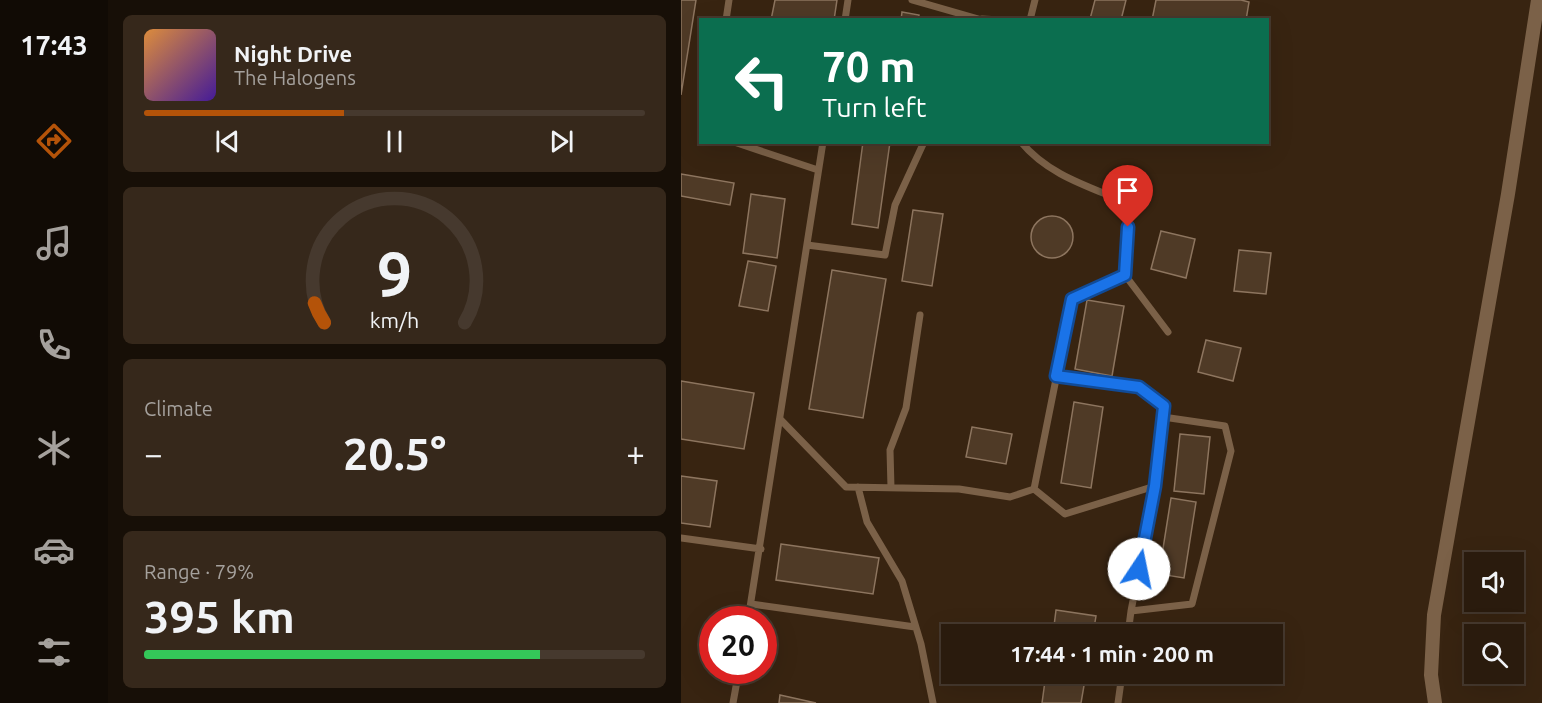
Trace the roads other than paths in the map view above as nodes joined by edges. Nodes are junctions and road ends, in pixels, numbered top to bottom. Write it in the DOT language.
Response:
graph roads {
  1 [pos="729,0"];
  2 [pos="848,0"];
  3 [pos="912,0"];
  4 [pos="1035,0"];
  5 [pos="1538,0"];
  6 [pos="726,18"];
  7 [pos="845,18"];
  8 [pos="978,18"];
  9 [pos="1030,18"];
  10 [pos="740,144"];
  11 [pos="823,144"];
  12 [pos="923,144"];
  13 [pos="1023,144"];
  14 [pos="818,170"];
  15 [pos="807,245"];
  16 [pos="1125,275"];
  17 [pos="920,315"];
  18 [pos="1168,332"];
  19 [pos="1056,376"];
  20 [pos="1163,417"];
  21 [pos="780,419"];
  22 [pos="1155,486"];
  23 [pos="858,487"];
  24 [pos="891,488"];
  25 [pos="1034,489"];
  26 [pos="681,538"];
  27 [pos="761,549"];
  28 [pos="751,604"];
  29 [pos="1131,611"];
  30 [pos="1129,624"];
  31 [pos="915,627"];
  32 [pos="736,684"];
  33 [pos="1121,684"];
  34 [pos="733,703"];
  35 [pos="933,703"];
  36 [pos="1118,703"];
  37 [pos="1435,703"];
  1 -- 6 [label="lane"];
  2 -- 7 [label="lane"];
  3 -- 8 [label="lane"];
  4 -- 9 [label="lane"];
  5 -- 37 [label="street"];
  10 -- 14 [label="lane"];
  11 -- 14 [label="lane"];
  12 -- 15 [label="lane"];
  13 -- 16 [label="lane"];
  14 -- 15 [label="lane"];
  15 -- 21 [label="lane"];
  16 -- 18 [label="lane"];
  16 -- 19 [label="lane"];
  17 -- 24 [label="lane"];
  19 -- 20 [label="lane"];
  19 -- 25 [label="lane"];
  20 -- 22 [label="lane"];
  20 -- 29 [label="lane"];
  21 -- 23 [label="lane"];
  21 -- 27 [label="lane"];
  22 -- 25 [label="lane"];
  22 -- 29 [label="lane"];
  23 -- 24 [label="lane"];
  23 -- 31 [label="lane"];
  24 -- 25 [label="lane"];
  26 -- 27 [label="lane"];
  27 -- 28 [label="lane"];
  28 -- 31 [label="lane"];
  29 -- 30 [label="lane"];
  31 -- 35 [label="lane"];
  32 -- 34 [label="lane"];
  33 -- 36 [label="lane"];
}
